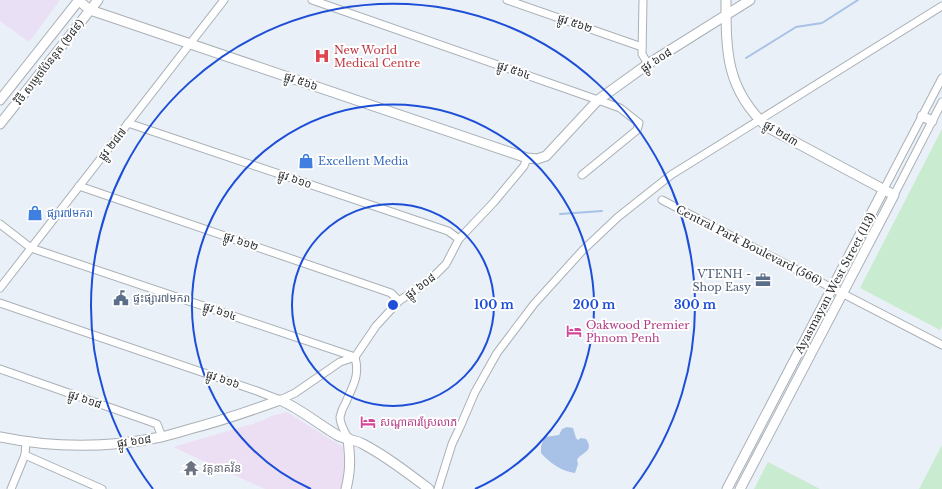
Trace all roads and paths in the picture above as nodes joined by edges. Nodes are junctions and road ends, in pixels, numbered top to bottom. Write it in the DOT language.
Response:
graph roads {
  1 [pos="78,0"];
  2 [pos="98,0"];
  3 [pos="224,0"];
  4 [pos="312,0"];
  5 [pos="507,0"];
  6 [pos="643,0"];
  7 [pos="726,0"];
  8 [pos="750,0"];
  9 [pos="942,6"];
  10 [pos="90,10"];
  11 [pos="726,16"];
  12 [pos="190,44"];
  13 [pos="642,47"];
  14 [pos="648,64"];
  15 [pos="942,78"];
  16 [pos="2,98"];
  17 [pos="598,100"];
  18 [pos="942,102"];
  19 [pos="15,106"];
  20 [pos="922,116"];
  21 [pos="759,119"];
  22 [pos="932,121"];
  23 [pos="128,123"];
  24 [pos="0,124"];
  25 [pos="527,158"];
  26 [pos="582,175"];
  27 [pos="79,186"];
  28 [pos="884,190"];
  29 [pos="894,195"];
  30 [pos="662,200"];
  31 [pos="0,224"];
  32 [pos="459,240"];
  33 [pos="32,248"];
  34 [pos="0,288"];
  35 [pos="832,288"];
  36 [pos="843,293"];
  37 [pos="400,301"];
  38 [pos="0,303"];
  39 [pos="942,345"];
  40 [pos="798,353"];
  41 [pos="355,357"];
  42 [pos="808,359"];
  43 [pos="0,369"];
  44 [pos="280,400"];
  45 [pos="0,437"];
  46 [pos="162,437"];
  47 [pos="348,438"];
  48 [pos="26,442"];
  49 [pos="25,455"];
  50 [pos="11,489"];
  51 [pos="102,489"];
  52 [pos="346,489"];
  53 [pos="429,489"];
  54 [pos="438,489"];
  55 [pos="727,489"];
  56 [pos="740,489"];
  1 -- 10 [label="street, ផ្លូវ ៥៦៦"];
  1 -- 16 [label="street, វិថី សម្តេចប៉ែននុត (២៨៩)"];
  2 -- 10 [label="street, វិថី សម្តេចប៉ែននុត (២៨៩)"];
  3 -- 12 [label="street, ផ្លូវ ២៨៧"];
  4 -- 17 [label="street, ផ្លូវ ៥៦៤"];
  5 -- 13 [label="street, ផ្លូវ ៥៦២"];
  6 -- 13 [label="street"];
  7 -- 11 [label="street, ផ្លូវ ២៨៣"];
  8 -- 11 [label="street, ផ្លូវ ៦០៨"];
  9 -- 21 [label="street"];
  10 -- 12 [label="street, ផ្លូវ ៥៦៦"];
  10 -- 19 [label="street, វិថី សម្តេចប៉ែននុត (២៨៩)"];
  11 -- 14 [label="street, ផ្លូវ ៦០៨"];
  11 -- 21 [label="street, ផ្លូវ ២៨៣"];
  12 -- 23 [label="street, ផ្លូវ ២៨៧"];
  12 -- 25 [label="street, ផ្លូវ ៥៦៦"];
  13 -- 14 [label="street"];
  14 -- 17 [label="street, ផ្លូវ ៦០៨"];
  15 -- 20 [label="street, Ayasmayan West Street (113)"];
  16 -- 19 [label="street"];
  17 -- 25 [label="street, ផ្លូវ ៦០៨"];
  17 -- 26 [label="street, ផ្លូវ ៥៦៤"];
  18 -- 22 [label="street, Ayasmayan West Street (113)"];
  19 -- 24 [label="street, វិថី សម្តេចប៉ែននុត (២៨៩)"];
  20 -- 22 [label="street"];
  20 -- 28 [label="street, Ayasmayan West Street (113)"];
  21 -- 28 [label="street, ផ្លូវ ២៨៣"];
  21 -- 54 [label="street"];
  22 -- 29 [label="street, Ayasmayan West Street (113)"];
  23 -- 27 [label="street, ផ្លូវ ២៨៧"];
  23 -- 32 [label="street, ផ្លូវ ៦១០"];
  25 -- 32 [label="street, ផ្លូវ ៦០៨"];
  27 -- 33 [label="street, ផ្លូវ ២៨៧"];
  27 -- 37 [label="street, ផ្លូវ ៦១២"];
  28 -- 29 [label="street, ផ្លូវ ២៨៣"];
  28 -- 35 [label="street, Ayasmayan West Street (113)"];
  29 -- 36 [label="street, Ayasmayan West Street (113)"];
  30 -- 35 [label="street, Central Park Boulevard (566)"];
  31 -- 33 [label="street, ផ្លូវ ៦១៤"];
  32 -- 37 [label="street, ផ្លូវ ៦០៨"];
  33 -- 34 [label="street, ផ្លូវ ២៨៧"];
  33 -- 41 [label="street, ផ្លូវ ៦១៤"];
  35 -- 36 [label="street, Central Park Boulevard (566)"];
  35 -- 40 [label="street, Ayasmayan West Street (113)"];
  36 -- 39 [label="street, Central Park Boulevard (566)"];
  36 -- 42 [label="street, Ayasmayan West Street (113)"];
  37 -- 41 [label="street, ផ្លូវ ៦០៨"];
  38 -- 44 [label="street, ផ្លូវ ៦១៦"];
  40 -- 42 [label="street"];
  40 -- 55 [label="street, Ayasmayan West Street (113)"];
  41 -- 44 [label="street, ផ្លូវ ៦០៨"];
  41 -- 47 [label="street"];
  42 -- 56 [label="street, Ayasmayan West Street (113)"];
  43 -- 46 [label="street, ផ្លូវ ៦១៨"];
  44 -- 46 [label="street, ផ្លូវ ៦០៨"];
  44 -- 47 [label="street, ផ្លូវ ៦១៦"];
  45 -- 48 [label="street, ផ្លូវ ៦០៨"];
  46 -- 48 [label="street, ផ្លូវ ៦០៨"];
  47 -- 52 [label="street"];
  47 -- 53 [label="street, ផ្លូវ ៦១៦"];
  48 -- 49 [label="street"];
  49 -- 50 [label="street"];
  49 -- 51 [label="street"];
}
